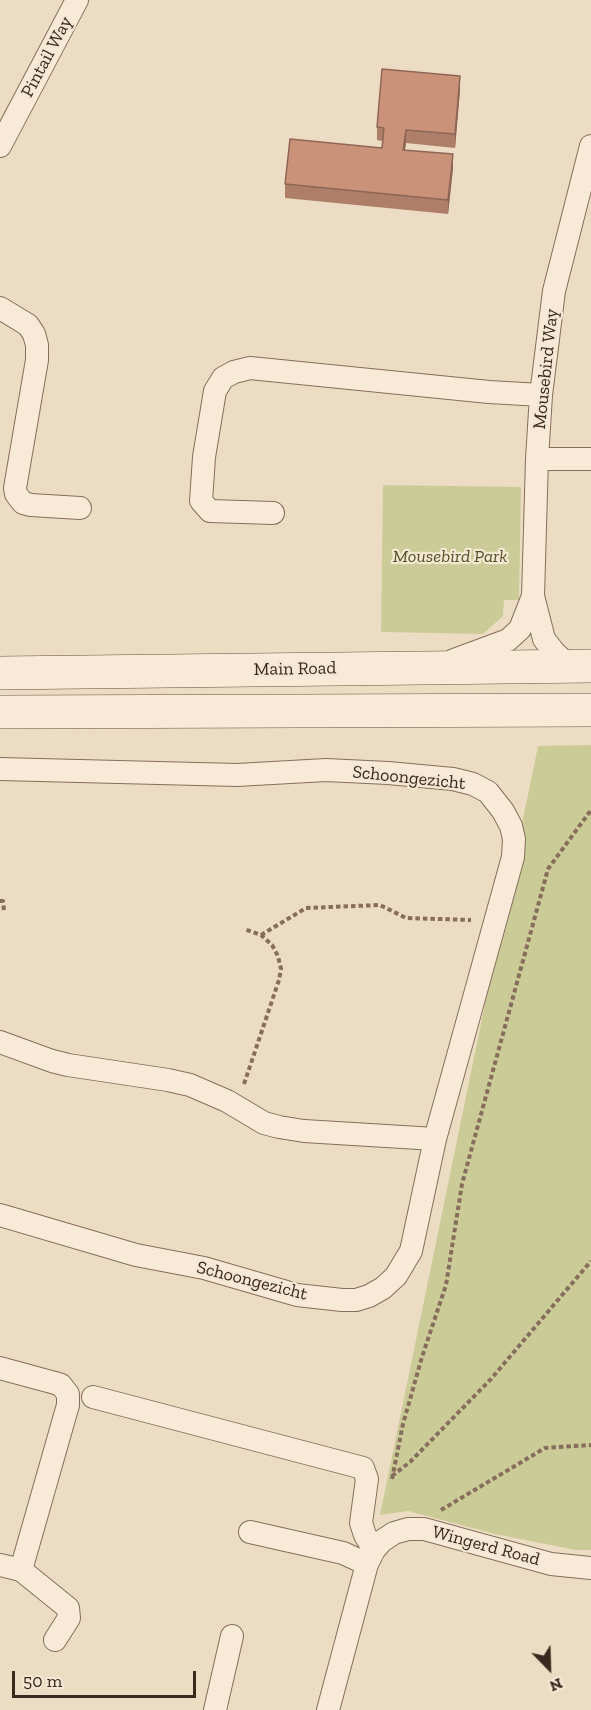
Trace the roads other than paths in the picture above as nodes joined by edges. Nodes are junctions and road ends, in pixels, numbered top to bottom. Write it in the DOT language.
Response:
graph roads {
  1 [pos="77,0"];
  2 [pos="0,146"];
  3 [pos="591,146"];
  4 [pos="0,308"];
  5 [pos="541,395"];
  6 [pos="537,459"];
  7 [pos="591,459"];
  8 [pos="80,508"];
  9 [pos="273,513"];
  10 [pos="534,596"];
  11 [pos="580,666"];
  12 [pos="429,667"];
  13 [pos="0,673"];
  14 [pos="591,710"];
  15 [pos="0,712"];
  16 [pos="0,769"];
  17 [pos="0,1042"];
  18 [pos="435,1139"];
  19 [pos="0,1215"];
  20 [pos="0,1368"];
  21 [pos="93,1397"];
  22 [pos="250,1532"];
  23 [pos="370,1557"];
  24 [pos="10,1567"];
  25 [pos="591,1568"];
  26 [pos="232,1636"];
  27 [pos="55,1640"];
  28 [pos="215,1710"];
  29 [pos="328,1710"];
  1 -- 2 [label="street, Pintail Way"];
  3 -- 5 [label="street, Mousebird Way"];
  4 -- 8 [label="street"];
  5 -- 6 [label="street, Mousebird Way"];
  5 -- 9 [label="street"];
  6 -- 7 [label="street"];
  6 -- 10 [label="street, Mousebird Way"];
  10 -- 11 [label="street, Mousebird Way"];
  10 -- 12 [label="street, Mousebird Way"];
  11 -- 12 [label="main road, Main Road"];
  12 -- 13 [label="main road, Main Road"];
  14 -- 15 [label="main road"];
  16 -- 18 [label="street, Schoongezicht"];
  17 -- 18 [label="street"];
  18 -- 19 [label="street, Schoongezicht"];
  20 -- 24 [label="street"];
  21 -- 23 [label="street"];
  22 -- 23 [label="street"];
  23 -- 25 [label="street, Wingerd Road"];
  23 -- 29 [label="street"];
  24 -- 27 [label="street"];
  26 -- 28 [label="street"];
}
